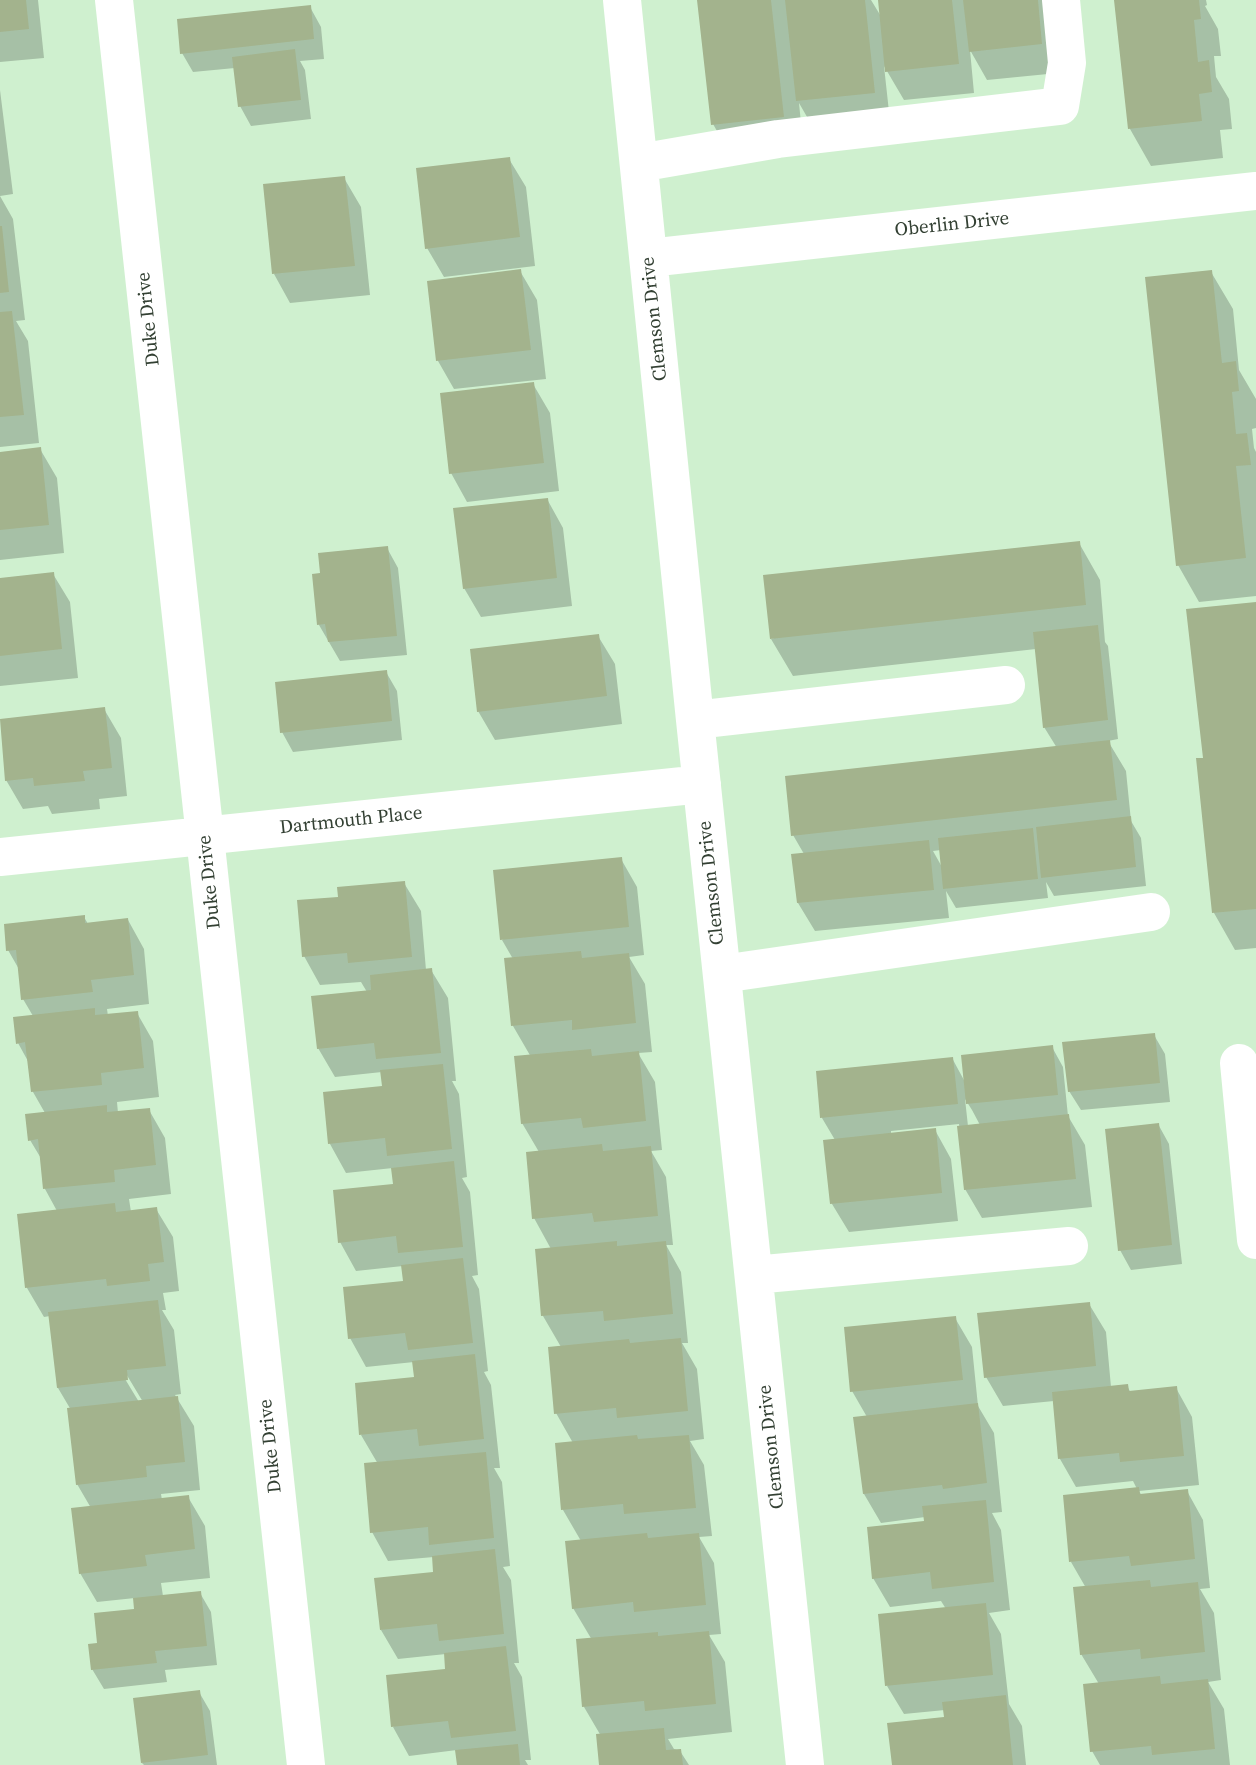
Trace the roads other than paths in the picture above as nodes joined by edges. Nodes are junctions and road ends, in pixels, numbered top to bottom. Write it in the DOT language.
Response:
graph roads {
  1 [pos="114,0"];
  2 [pos="622,0"];
  3 [pos="1061,0"];
  4 [pos="639,163"];
  5 [pos="1256,191"];
  6 [pos="649,258"];
  7 [pos="1006,685"];
  8 [pos="695,720"];
  9 [pos="702,783"];
  10 [pos="205,836"];
  11 [pos="0,857"];
  12 [pos="1151,912"];
  13 [pos="722,974"];
  14 [pos="1239,1063"];
  15 [pos="1256,1240"];
  16 [pos="1069,1246"];
  17 [pos="754,1275"];
  18 [pos="306,1765"];
  19 [pos="806,1765"];
  1 -- 10 [label="street, Duke Drive"];
  2 -- 4 [label="street, Clemson Drive"];
  3 -- 4 [label="street"];
  4 -- 6 [label="street, Clemson Drive"];
  5 -- 6 [label="street, Oberlin Drive"];
  6 -- 8 [label="street, Clemson Drive"];
  7 -- 8 [label="street"];
  8 -- 9 [label="street, Clemson Drive"];
  9 -- 10 [label="street, Dartmouth Place"];
  9 -- 13 [label="street, Clemson Drive"];
  10 -- 11 [label="street, Dartmouth Place"];
  10 -- 18 [label="street, Duke Drive"];
  12 -- 13 [label="street"];
  13 -- 17 [label="street, Clemson Drive"];
  14 -- 15 [label="street"];
  16 -- 17 [label="street"];
  17 -- 19 [label="street, Clemson Drive"];
}
